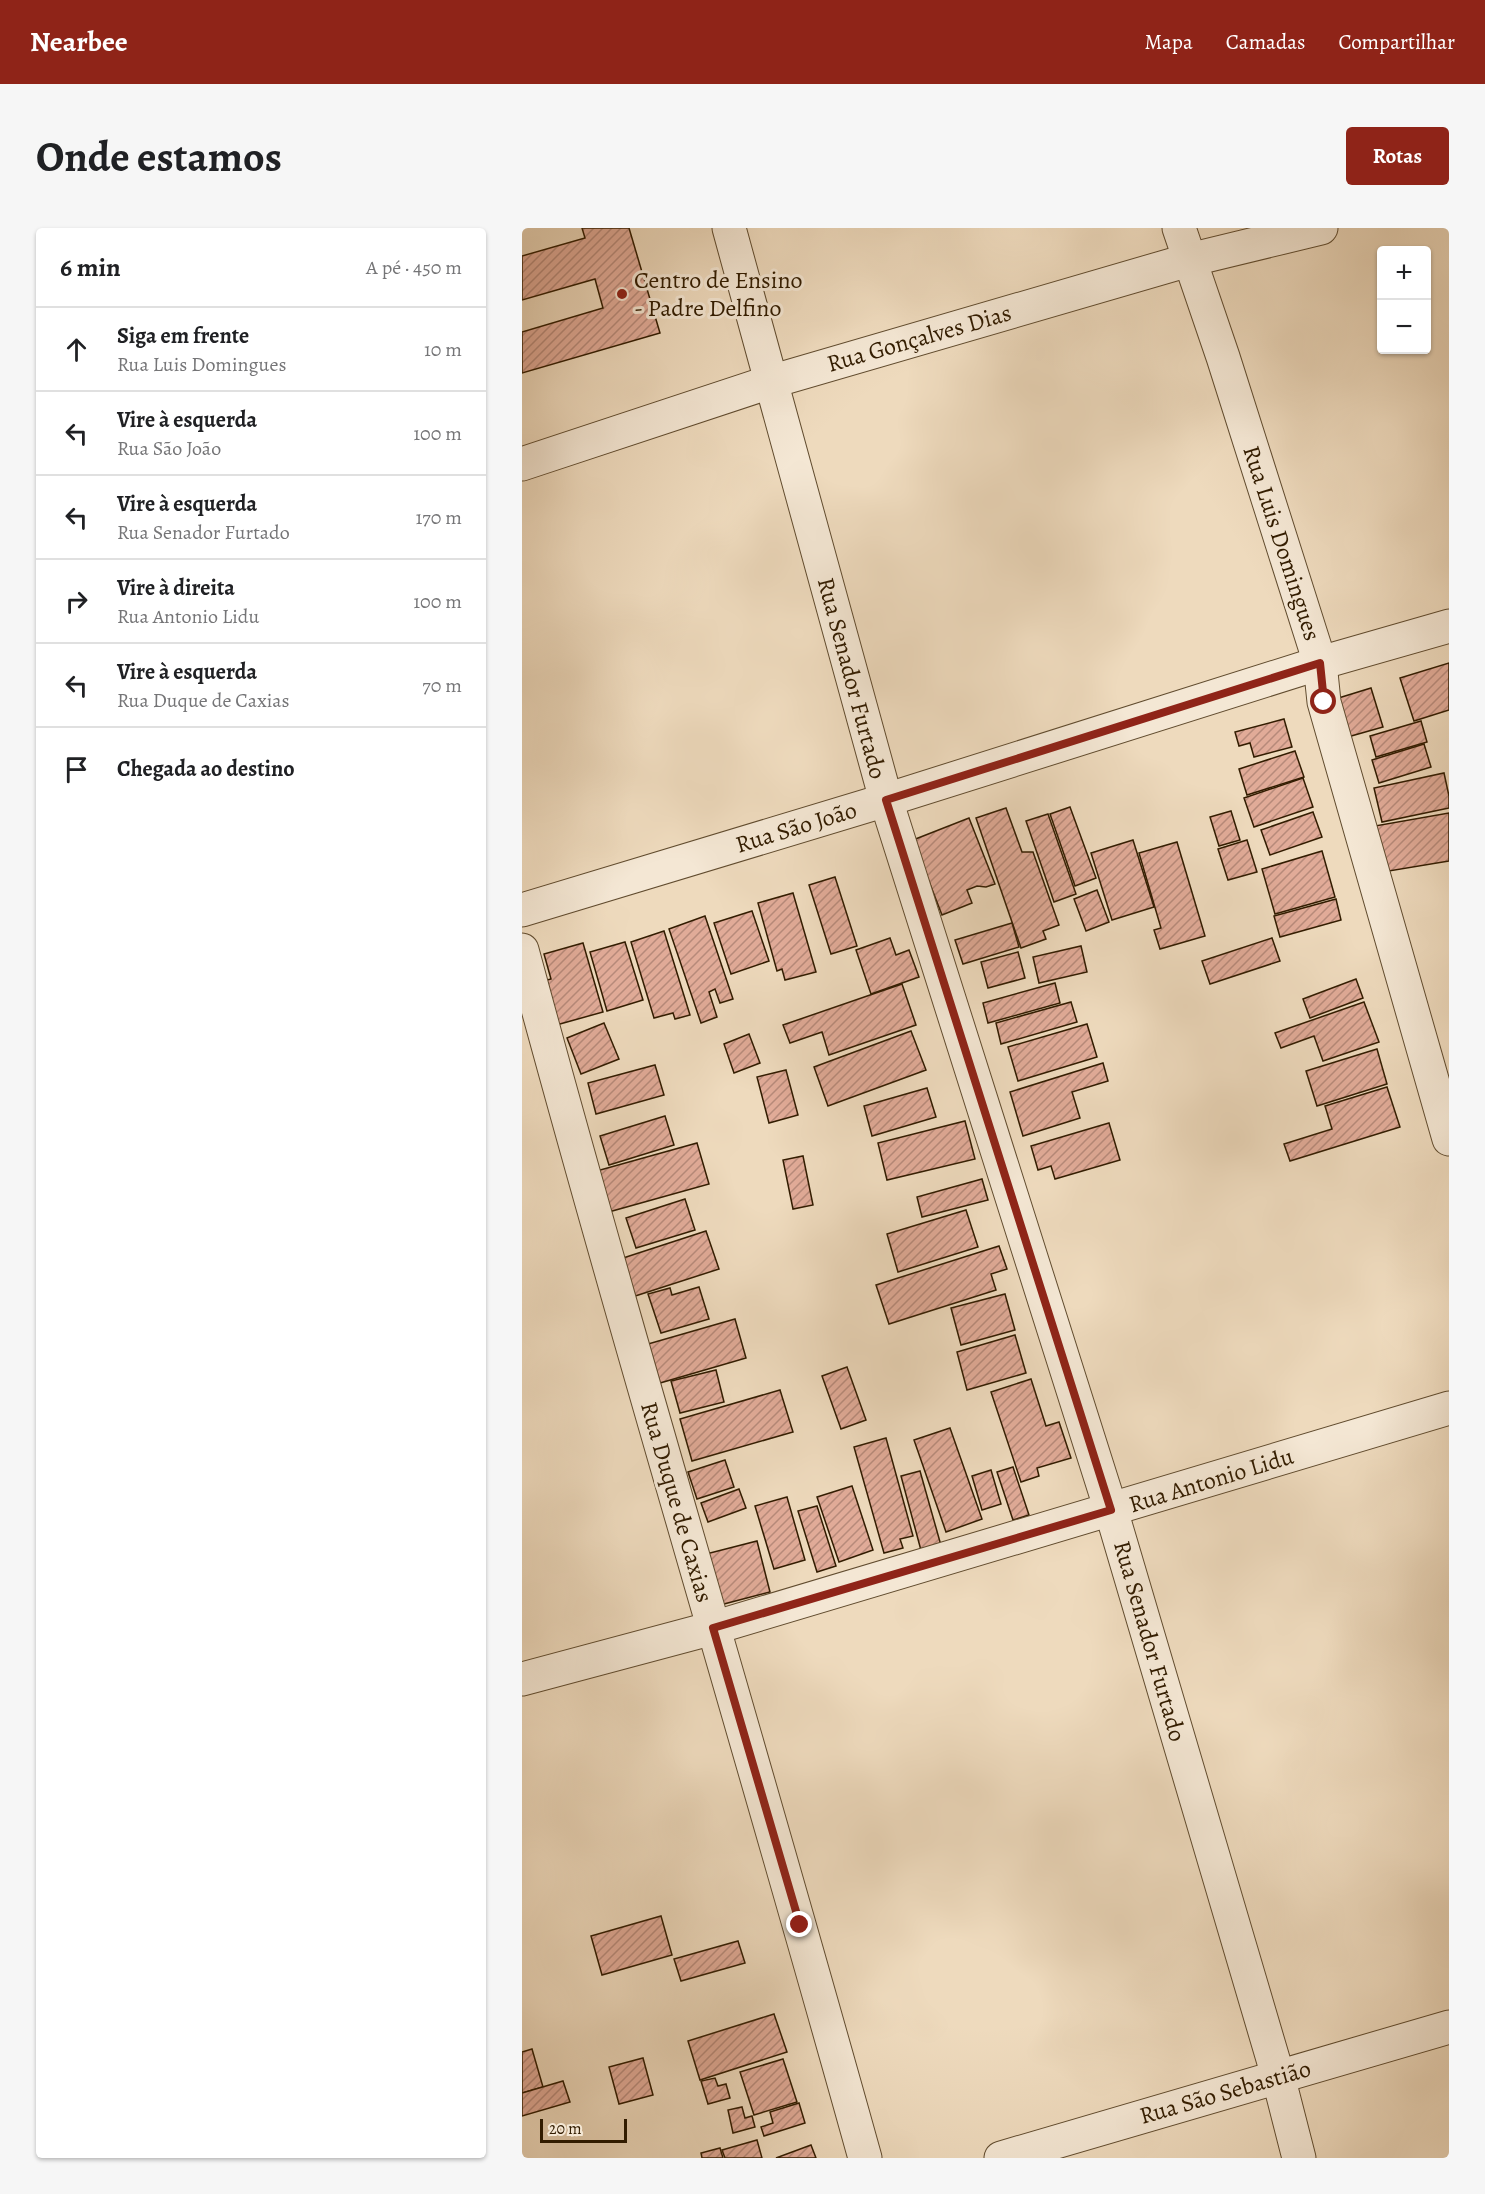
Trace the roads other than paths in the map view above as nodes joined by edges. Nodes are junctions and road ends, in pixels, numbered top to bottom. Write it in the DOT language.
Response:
graph roads {
  1 [pos="729,228"];
  2 [pos="1179,228"];
  3 [pos="1321,228"];
  4 [pos="1189,260"];
  5 [pos="770,382"];
  6 [pos="522,464"];
  7 [pos="1449,626"];
  8 [pos="1320,663"];
  9 [pos="886,800"];
  10 [pos="522,910"];
  11 [pos="522,950"];
  12 [pos="1449,1139"];
  13 [pos="1449,1408"];
  14 [pos="1111,1510"];
  15 [pos="713,1628"];
  16 [pos="522,1679"];
  17 [pos="1449,2027"];
  18 [pos="1278,2076"];
  19 [pos="865,2158"];
  20 [pos="1001,2158"];
  21 [pos="1299,2158"];
  1 -- 5 [label="street, Rua Senador Furtado"];
  2 -- 4 [label="street, Rua Luis Domingues"];
  3 -- 4 [label="street, Rua Gonçalves Dias"];
  4 -- 5 [label="street, Rua Gonçalves Dias"];
  4 -- 8 [label="street, Rua Luis Domingues"];
  5 -- 6 [label="street, Rua Gonçalves Dias"];
  5 -- 9 [label="street, Rua Senador Furtado"];
  7 -- 8 [label="street, Rua São João"];
  8 -- 9 [label="street, Rua São João"];
  8 -- 12 [label="street, Rua Luis Domingues"];
  9 -- 10 [label="street, Rua São João"];
  9 -- 14 [label="street, Rua Senador Furtado"];
  11 -- 15 [label="street, Rua Duque de Caxias"];
  13 -- 14 [label="street, Rua Antonio Lidu"];
  14 -- 15 [label="street, Rua Antonio Lidu"];
  14 -- 18 [label="street, Rua Senador Furtado"];
  15 -- 16 [label="street, Rua Antonio Lidu"];
  15 -- 19 [label="street, Rua Duque de Caxias"];
  17 -- 18 [label="street, Rua São Sebastião"];
  18 -- 20 [label="street, Rua São Sebastião"];
  18 -- 21 [label="street, Rua Senador Furtado"];
}
